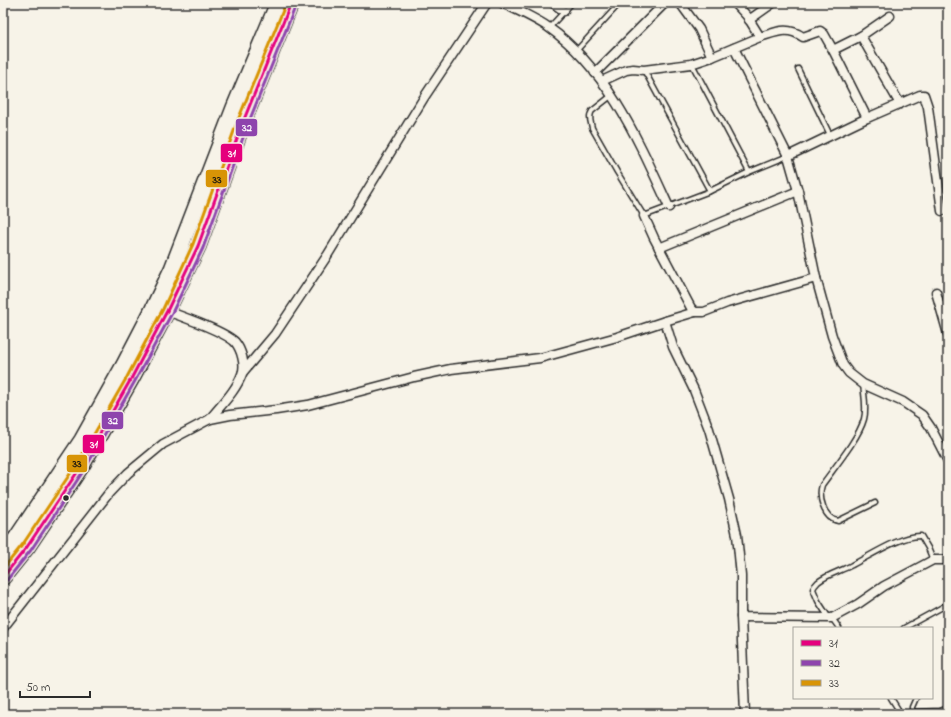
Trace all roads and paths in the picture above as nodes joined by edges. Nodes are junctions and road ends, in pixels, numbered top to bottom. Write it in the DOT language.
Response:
graph roads {
  1 [pos="278,3"];
  2 [pos="291,3"];
  3 [pos="486,3"];
  4 [pos="502,3"];
  5 [pos="553,3"];
  6 [pos="572,3"];
  7 [pos="620,3"];
  8 [pos="665,3"];
  9 [pos="680,3"];
  10 [pos="735,3"];
  11 [pos="773,3"];
  12 [pos="518,6"];
  13 [pos="564,11"];
  14 [pos="890,16"];
  15 [pos="749,20"];
  16 [pos="549,28"];
  17 [pos="861,36"];
  18 [pos="760,37"];
  19 [pos="734,48"];
  20 [pos="833,50"];
  21 [pos="576,52"];
  22 [pos="712,57"];
  23 [pos="691,64"];
  24 [pos="798,69"];
  25 [pos="644,70"];
  26 [pos="595,74"];
  27 [pos="602,81"];
  28 [pos="612,96"];
  29 [pos="900,104"];
  30 [pos="867,118"];
  31 [pos="830,135"];
  32 [pos="788,156"];
  33 [pos="749,172"];
  34 [pos="710,191"];
  35 [pos="798,191"];
  36 [pos="669,207"];
  37 [pos="942,211"];
  38 [pos="644,216"];
  39 [pos="659,248"];
  40 [pos="816,278"];
  41 [pos="936,292"];
  42 [pos="167,311"];
  43 [pos="695,312"];
  44 [pos="945,314"];
  45 [pos="664,321"];
  46 [pos="948,334"];
  47 [pos="243,372"];
  48 [pos="863,384"];
  49 [pos="210,419"];
  50 [pos="948,460"];
  51 [pos="875,503"];
  52 [pos="3,555"];
  53 [pos="933,560"];
  54 [pos="948,560"];
  55 [pos="3,577"];
  56 [pos="948,604"];
  57 [pos="741,617"];
  58 [pos="831,618"];
  59 [pos="838,627"];
  60 [pos="906,627"];
  61 [pos="3,628"];
  62 [pos="892,699"];
  63 [pos="916,699"];
  64 [pos="948,708"];
  65 [pos="911,713"];
  66 [pos="745,714"];
  67 [pos="901,714"];
  1 -- 52 [label="highway"];
  2 -- 42 [label="highway"];
  3 -- 47 [label="street"];
  4 -- 12 [label="street"];
  5 -- 13 [label="street"];
  6 -- 13 [label="lane"];
  7 -- 21 [label="lane"];
  8 -- 26 [label="street"];
  9 -- 22 [label="street"];
  10 -- 15 [label="street"];
  11 -- 15 [label="street"];
  12 -- 16 [label="street"];
  13 -- 16 [label="lane"];
  14 -- 17 [label="street"];
  15 -- 18 [label="street"];
  16 -- 21 [label="street"];
  17 -- 20 [label="street"];
  17 -- 29 [label="street"];
  18 -- 19 [label="street"];
  18 -- 20 [label="street"];
  19 -- 22 [label="street"];
  19 -- 32 [label="street"];
  20 -- 30 [label="street"];
  21 -- 26 [label="street"];
  22 -- 23 [label="street"];
  23 -- 25 [label="street"];
  23 -- 33 [label="lane"];
  24 -- 31 [label="lane"];
  25 -- 27 [label="street"];
  25 -- 34 [label="lane"];
  26 -- 27 [label="street"];
  27 -- 28 [label="street"];
  28 -- 36 [label="street"];
  28 -- 38 [label="lane"];
  29 -- 30 [label="street"];
  29 -- 37 [label="street"];
  30 -- 31 [label="street"];
  31 -- 32 [label="street"];
  32 -- 33 [label="lane"];
  32 -- 35 [label="street"];
  33 -- 34 [label="lane"];
  34 -- 36 [label="lane"];
  35 -- 39 [label="street"];
  35 -- 40 [label="street"];
  36 -- 38 [label="lane"];
  38 -- 39 [label="street"];
  39 -- 43 [label="street"];
  40 -- 43 [label="street"];
  40 -- 48 [label="street"];
  41 -- 44 [label="street"];
  42 -- 47 [label="street"];
  42 -- 55 [label="highway"];
  43 -- 45 [label="street"];
  44 -- 46 [label="street"];
  45 -- 49 [label="street"];
  45 -- 57 [label="street"];
  47 -- 49 [label="street"];
  48 -- 50 [label="street"];
  48 -- 51 [label="lane"];
  49 -- 61 [label="street"];
  53 -- 54 [label="street"];
  53 -- 58 [label="street"];
  53 -- 58 [label="lane"];
  56 -- 60 [label="lane"];
  57 -- 58 [label="street"];
  57 -- 66 [label="street"];
  58 -- 59 [label="lane"];
  62 -- 67 [label="lane"];
  63 -- 65 [label="lane"];
  64 -- 65 [label="lane"];
}
